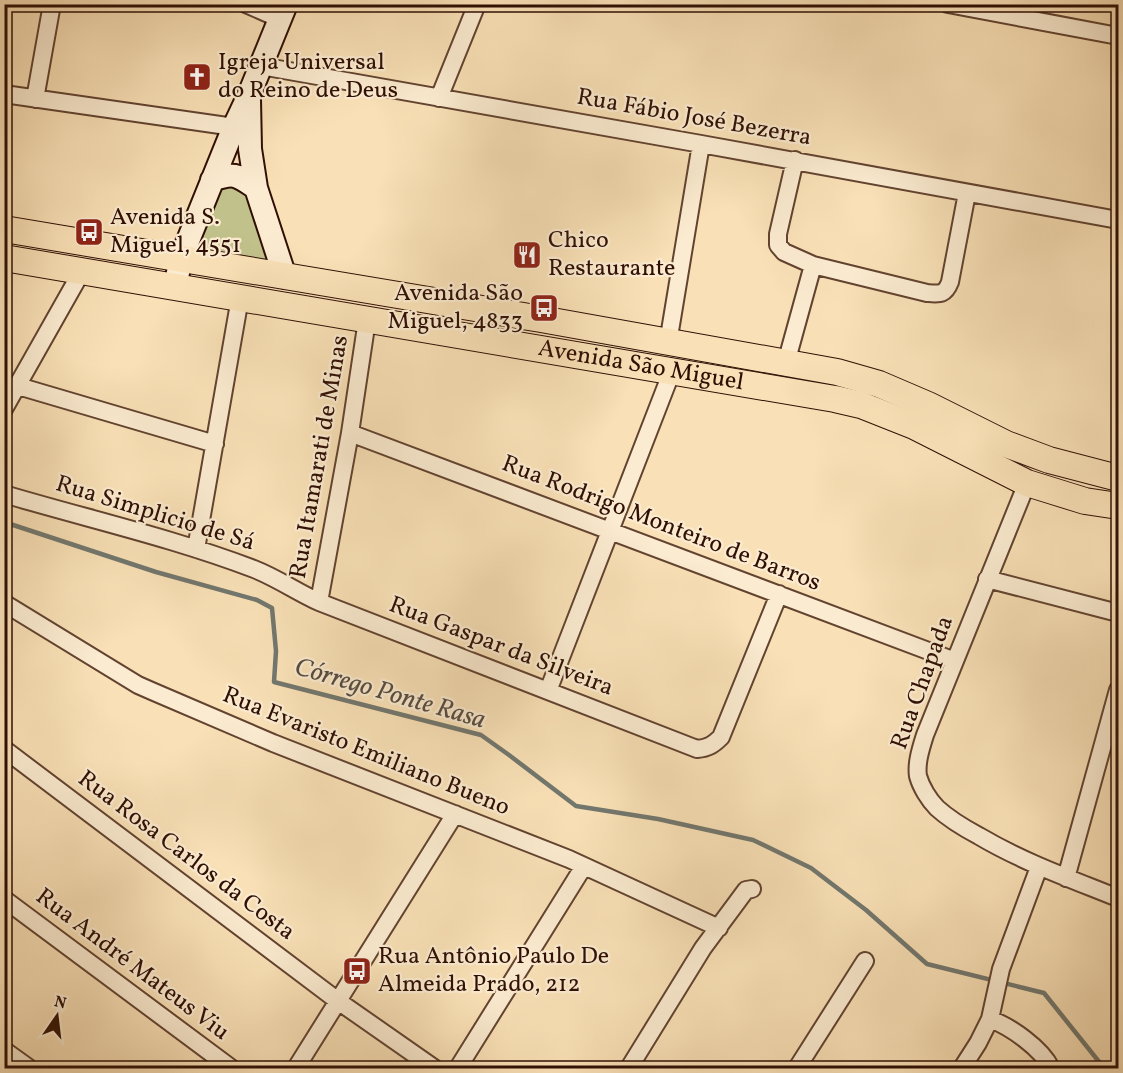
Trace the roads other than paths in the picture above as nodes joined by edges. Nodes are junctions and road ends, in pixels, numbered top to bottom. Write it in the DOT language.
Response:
graph roads {
  1 [pos="52,4"];
  2 [pos="246,4"];
  3 [pos="477,4"];
  4 [pos="948,4"];
  5 [pos="283,12"];
  6 [pos="1119,36"];
  7 [pos="261,66"];
  8 [pos="4,94"];
  9 [pos="249,95"];
  10 [pos="440,98"];
  11 [pos="35,99"];
  12 [pos="234,127"];
  13 [pos="702,144"];
  14 [pos="795,160"];
  15 [pos="212,180"];
  16 [pos="256,188"];
  17 [pos="967,193"];
  18 [pos="1119,220"];
  19 [pos="4,229"];
  20 [pos="4,258"];
  21 [pos="181,258"];
  22 [pos="813,266"];
  23 [pos="82,271"];
  24 [pos="285,277"];
  25 [pos="175,287"];
  26 [pos="240,298"];
  27 [pos="268,303"];
  28 [pos="367,320"];
  29 [pos="668,343"];
  30 [pos="786,363"];
  31 [pos="672,371"];
  32 [pos="18,386"];
  33 [pos="4,409"];
  34 [pos="350,433"];
  35 [pos="215,444"];
  36 [pos="1119,478"];
  37 [pos="1027,483"];
  38 [pos="4,494"];
  39 [pos="1119,506"];
  40 [pos="611,531"];
  41 [pos="196,549"];
  42 [pos="987,579"];
  43 [pos="289,587"];
  44 [pos="779,594"];
  45 [pos="319,602"];
  46 [pos="4,603"];
  47 [pos="1119,613"];
  48 [pos="955,661"];
  49 [pos="1119,690"];
  50 [pos="548,691"];
  51 [pos="4,749"];
  52 [pos="455,814"];
  53 [pos="584,866"];
  54 [pos="1039,867"];
  55 [pos="1066,878"];
  56 [pos="752,889"];
  57 [pos="1119,898"];
  58 [pos="4,899"];
  59 [pos="718,928"];
  60 [pos="866,962"];
  61 [pos="338,1001"];
  62 [pos="990,1018"];
  63 [pos="4,1050"];
  64 [pos="29,1068"];
  65 [pos="231,1068"];
  66 [pos="296,1068"];
  67 [pos="434,1068"];
  68 [pos="458,1068"];
  69 [pos="629,1068"];
  70 [pos="797,1068"];
  71 [pos="962,1068"];
  72 [pos="1051,1068"];
  1 -- 11 [label="street"];
  2 -- 5 [label="street"];
  3 -- 10 [label="street"];
  4 -- 6 [label="street"];
  5 -- 7 [label="main road"];
  7 -- 9 [label="main road"];
  7 -- 10 [label="street, Rua Fábio José Bezerra"];
  8 -- 11 [label="street"];
  9 -- 12 [label="main road"];
  9 -- 16 [label="main road"];
  10 -- 13 [label="street, Rua Fábio José Bezerra"];
  11 -- 12 [label="street"];
  12 -- 15 [label="main road"];
  13 -- 14 [label="street, Rua Fábio José Bezerra"];
  13 -- 29 [label="street"];
  14 -- 17 [label="street, Rua Fábio José Bezerra"];
  14 -- 22 [label="street"];
  15 -- 16 [label="main road"];
  15 -- 21 [label="main road"];
  16 -- 24 [label="main road"];
  17 -- 18 [label="street, Rua Fábio José Bezerra"];
  17 -- 22 [label="street"];
  19 -- 21 [label="main road, Avenida São Miguel"];
  20 -- 23 [label="main road, Avenida São Miguel"];
  21 -- 24 [label="main road, Avenida São Miguel"];
  21 -- 25 [label="main road"];
  22 -- 30 [label="street"];
  23 -- 25 [label="main road, Avenida São Miguel"];
  23 -- 32 [label="street"];
  24 -- 27 [label="main road"];
  24 -- 29 [label="main road, Avenida São Miguel"];
  25 -- 26 [label="main road, Avenida São Miguel"];
  26 -- 27 [label="main road, Avenida São Miguel"];
  26 -- 35 [label="street"];
  27 -- 28 [label="main road, Avenida São Miguel"];
  28 -- 31 [label="main road, Avenida São Miguel"];
  28 -- 34 [label="street, Rua Itamarati de Minas"];
  29 -- 30 [label="main road, Avenida São Miguel"];
  30 -- 36 [label="main road, Avenida São Miguel"];
  31 -- 37 [label="main road, Avenida São Miguel"];
  31 -- 40 [label="street"];
  32 -- 33 [label="street"];
  32 -- 35 [label="street"];
  34 -- 40 [label="street, Rua Rodrigo Monteiro de Barros"];
  34 -- 45 [label="street, Rua Itamarati de Minas"];
  35 -- 41 [label="street"];
  37 -- 39 [label="main road, Avenida São Miguel"];
  37 -- 42 [label="street, Rua Chapada"];
  38 -- 41 [label="street, Rua Simplicio de Sá"];
  40 -- 44 [label="street, Rua Rodrigo Monteiro de Barros"];
  40 -- 50 [label="street"];
  41 -- 43 [label="street, Rua Simplicio de Sá"];
  42 -- 47 [label="street"];
  42 -- 48 [label="street, Rua Chapada"];
  43 -- 45 [label="street, Rua Gaspar da Silveira"];
  44 -- 48 [label="street, Rua Rodrigo Monteiro de Barros"];
  44 -- 50 [label="street, Rua Gaspar da Silveira"];
  45 -- 50 [label="street, Rua Gaspar da Silveira"];
  46 -- 52 [label="street, Rua Evaristo Emiliano Bueno"];
  48 -- 54 [label="street, Rua Chapada"];
  49 -- 55 [label="street"];
  51 -- 61 [label="street, Rua Rosa Carlos da Costa"];
  52 -- 53 [label="street, Rua Evaristo Emiliano Bueno"];
  52 -- 61 [label="street"];
  53 -- 59 [label="street, Rua Evaristo Emiliano Bueno"];
  53 -- 68 [label="street"];
  54 -- 55 [label="street, Rua Chapada"];
  54 -- 62 [label="street"];
  55 -- 57 [label="street, Rua Chapada"];
  56 -- 59 [label="street"];
  58 -- 65 [label="street, Rua André Mateus Viu"];
  59 -- 69 [label="street"];
  60 -- 70 [label="street"];
  61 -- 66 [label="street"];
  61 -- 67 [label="street, Rua Rosa Carlos da Costa"];
  62 -- 71 [label="street"];
  62 -- 72 [label="street"];
  63 -- 64 [label="street"];
}
